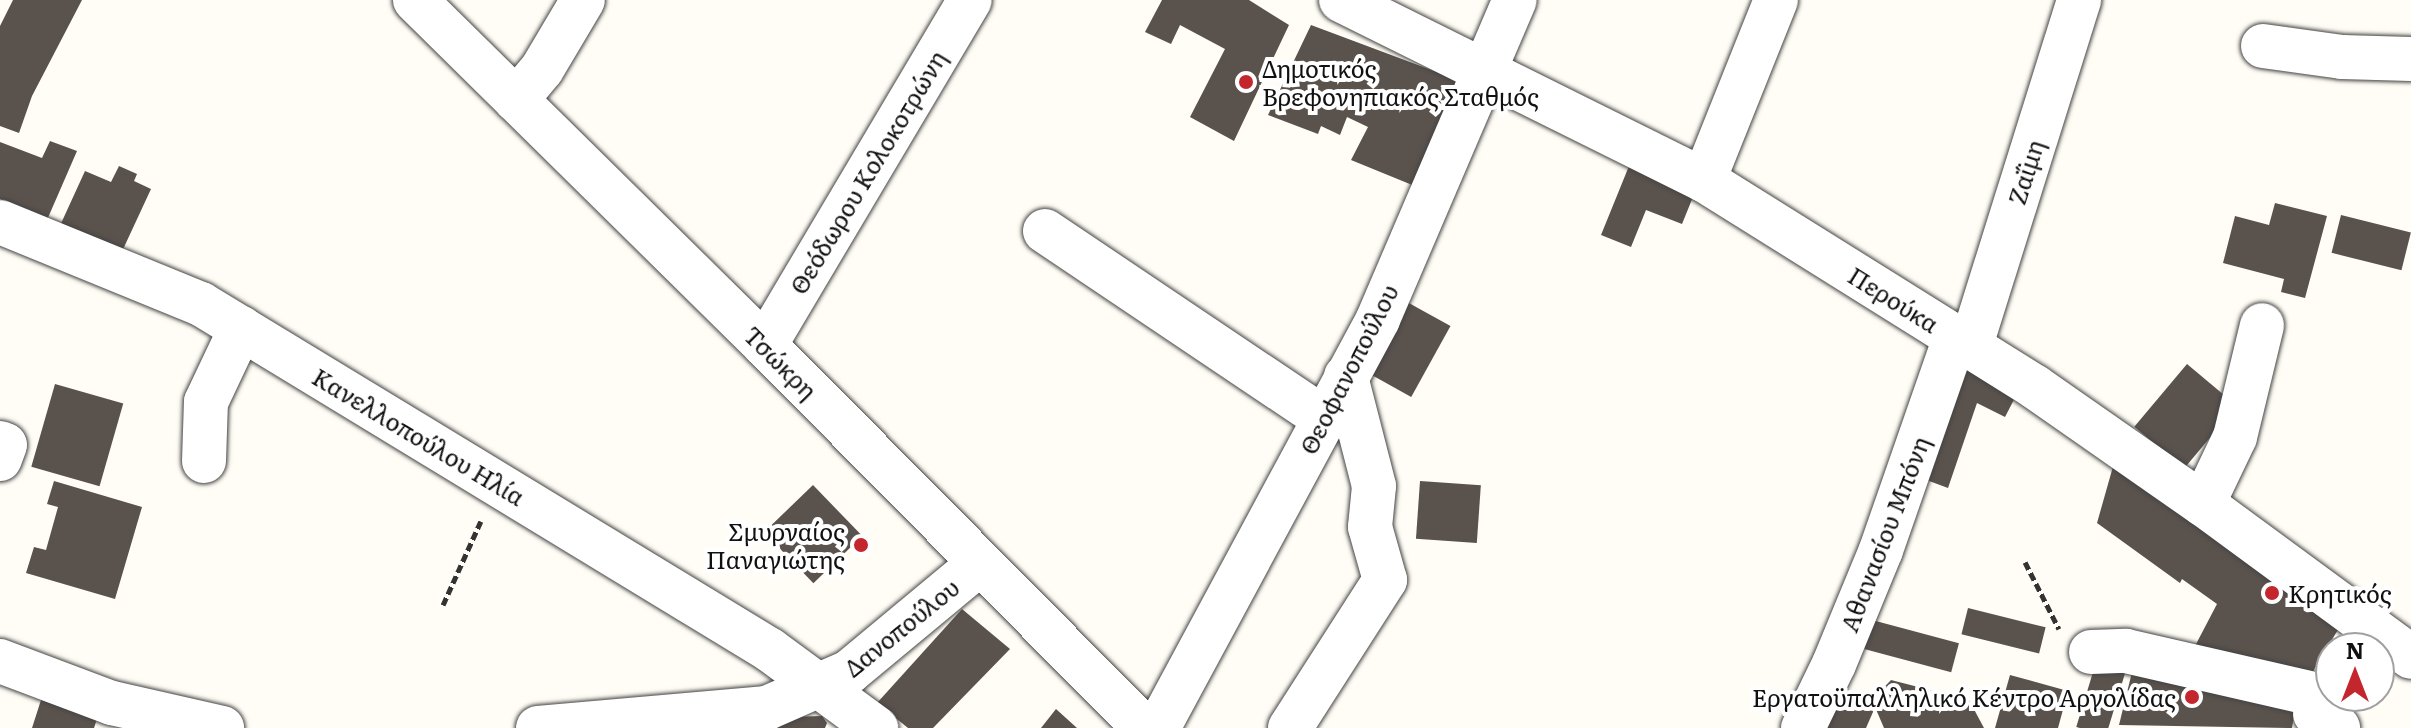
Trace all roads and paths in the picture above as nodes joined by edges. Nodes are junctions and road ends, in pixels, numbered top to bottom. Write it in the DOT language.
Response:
graph roads {
  1 [pos="415,0"];
  2 [pos="583,0"];
  3 [pos="970,0"];
  4 [pos="1341,0"];
  5 [pos="1515,0"];
  6 [pos="1776,0"];
  7 [pos="2079,0"];
  8 [pos="2263,46"];
  9 [pos="2411,59"];
  10 [pos="1484,73"];
  11 [pos="516,100"];
  12 [pos="1704,180"];
  13 [pos="0,222"];
  14 [pos="1045,231"];
  15 [pos="2262,325"];
  16 [pos="241,328"];
  17 [pos="1963,341"];
  18 [pos="765,345"];
  19 [pos="1346,377"];
  20 [pos="1323,418"];
  21 [pos="0,443"];
  22 [pos="0,459"];
  23 [pos="204,461"];
  24 [pos="497,484"];
  25 [pos="2203,504"];
  26 [pos="2025,562"];
  27 [pos="979,564"];
  28 [pos="443,605"];
  29 [pos="2354,632"];
  30 [pos="2091,652"];
  31 [pos="0,661"];
  32 [pos="2315,706"];
  33 [pos="846,713"];
  34 [pos="222,728"];
  35 [pos="538,728"];
  36 [pos="1144,728"];
  37 [pos="1158,728"];
  38 [pos="1290,728"];
  39 [pos="1803,728"];
  1 -- 11 [label="street, Τσώκρη"];
  2 -- 11 [label="street"];
  3 -- 18 [label="street, Θεόδωρου Κολοκοτρώνη"];
  4 -- 10 [label="street, Περούκα"];
  5 -- 10 [label="street, Θεοφανοπούλου"];
  6 -- 12 [label="street"];
  7 -- 17 [label="street, Ζαΐμη"];
  8 -- 9 [label="street"];
  10 -- 12 [label="street, Περούκα"];
  10 -- 19 [label="street, Θεοφανοπούλου"];
  11 -- 18 [label="street, Τσώκρη"];
  12 -- 17 [label="street, Περούκα"];
  13 -- 16 [label="street, Κανελλοπούλου Ηλία"];
  14 -- 20 [label="street"];
  15 -- 25 [label="street"];
  16 -- 23 [label="street"];
  16 -- 24 [label="street, Κανελλοπούλου Ηλία"];
  17 -- 25 [label="street, Περούκα"];
  17 -- 39 [label="street, Αθανασίου Μπόνη"];
  18 -- 27 [label="street, Τσώκρη"];
  19 -- 20 [label="street, Θεοφανοπούλου"];
  19 -- 38 [label="street"];
  20 -- 37 [label="street, Θεοφανοπούλου"];
  21 -- 22 [label="street"];
  24 -- 28 [label="path"];
  24 -- 33 [label="street, Κανελλοπούλου Ηλία"];
  25 -- 29 [label="street, Περούκα"];
  26 -- 30 [label="path"];
  27 -- 33 [label="street, Δανοπούλου"];
  27 -- 36 [label="street, Τσώκρη"];
  30 -- 32 [label="street"];
  31 -- 34 [label="street"];
  33 -- 35 [label="street, Δανοπούλου"];
}
